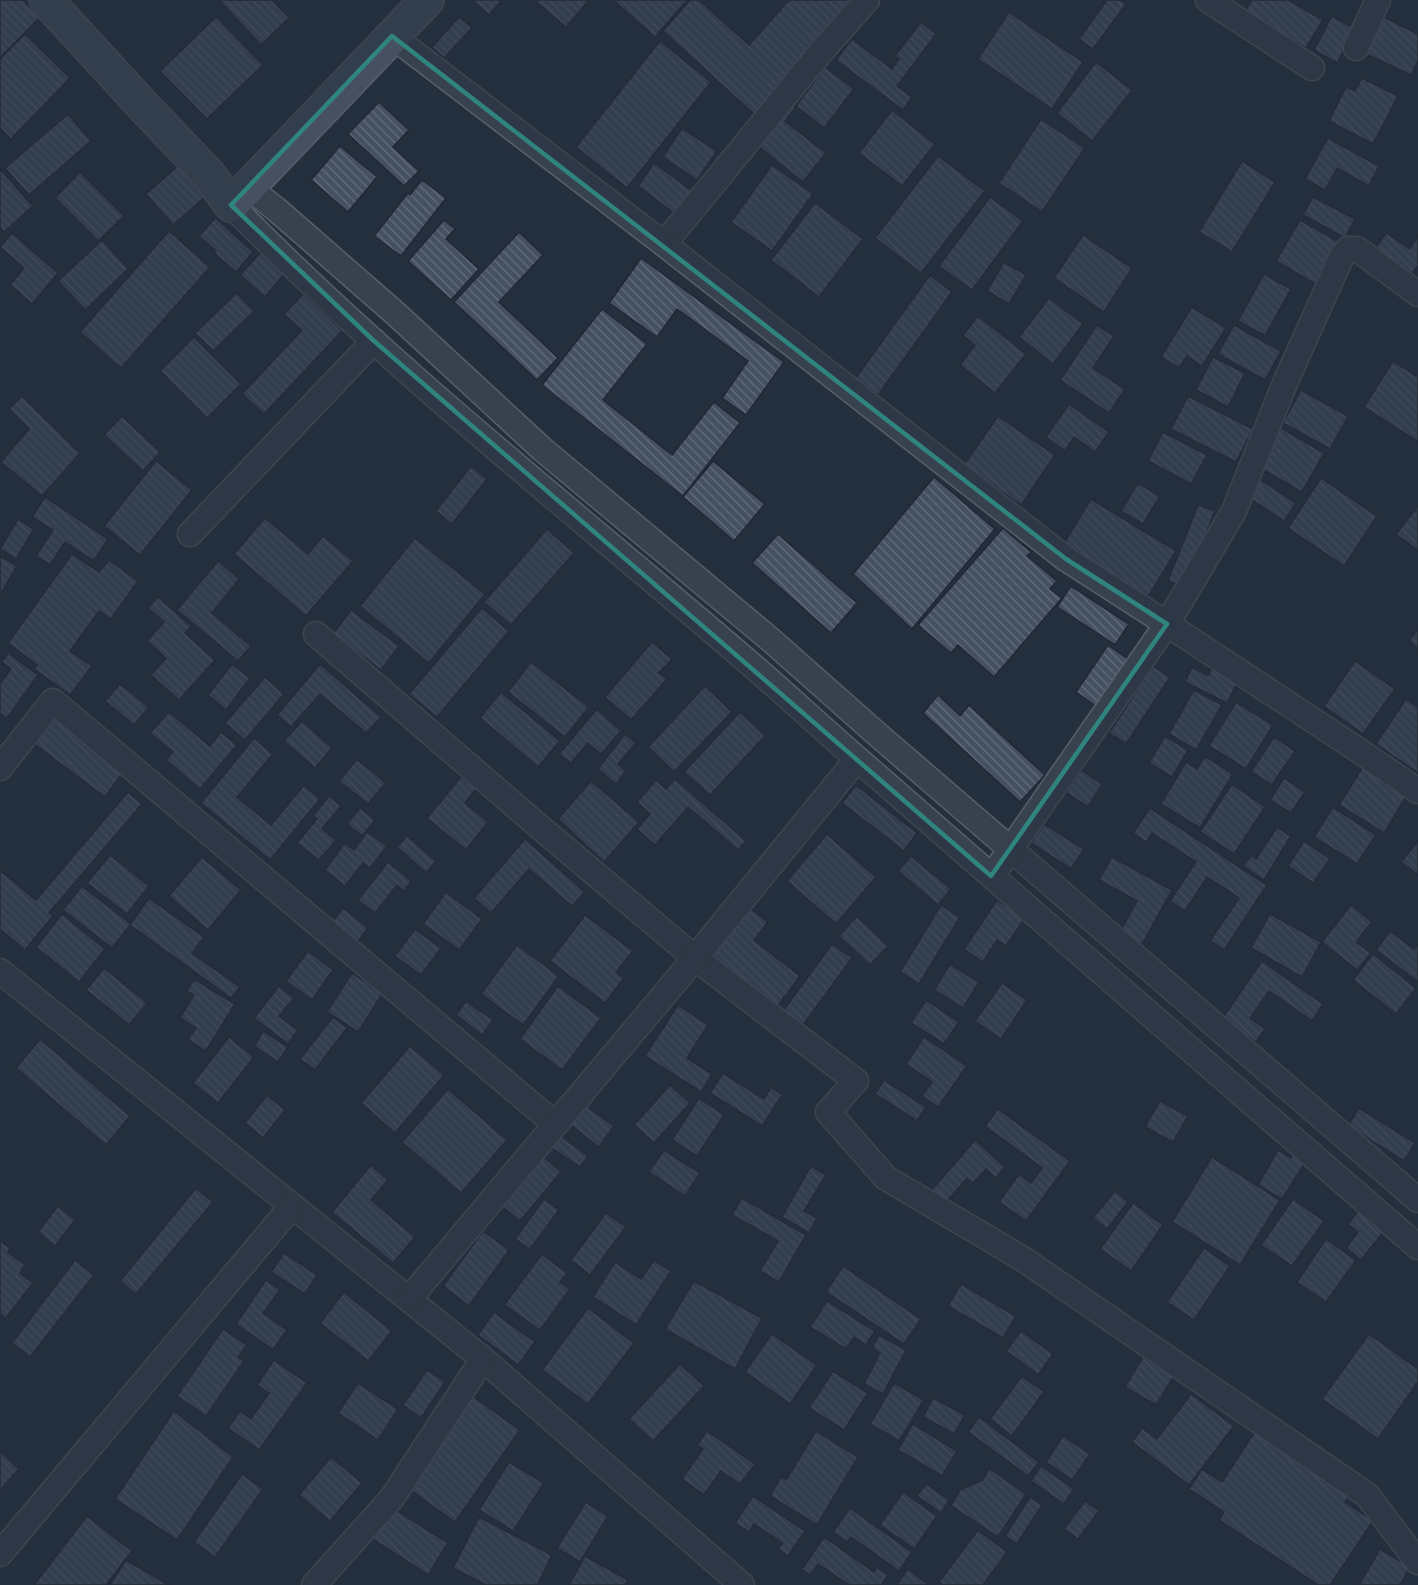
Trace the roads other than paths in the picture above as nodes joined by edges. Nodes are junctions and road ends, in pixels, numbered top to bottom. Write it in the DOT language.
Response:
graph roads {
  1 [pos="46,0"];
  2 [pos="427,0"];
  3 [pos="867,0"];
  4 [pos="1208,0"];
  5 [pos="1378,0"];
  6 [pos="392,36"];
  7 [pos="1356,48"];
  8 [pos="1312,68"];
  9 [pos="239,196"];
  10 [pos="664,244"];
  11 [pos="1418,294"];
  12 [pos="374,341"];
  13 [pos="190,534"];
  14 [pos="1167,624"];
  15 [pos="316,634"];
  16 [pos="857,759"];
  17 [pos="0,768"];
  18 [pos="1418,791"];
  19 [pos="1011,850"];
  20 [pos="991,876"];
  21 [pos="695,958"];
  22 [pos="0,971"];
  23 [pos="555,1125"];
  24 [pos="1418,1200"];
  25 [pos="292,1206"];
  26 [pos="1418,1247"];
  27 [pos="409,1299"];
  28 [pos="483,1359"];
  29 [pos="0,1554"];
  30 [pos="1418,1562"];
  31 [pos="314,1585"];
  32 [pos="743,1585"];
  1 -- 9 [label="main road"];
  2 -- 6 [label="main road"];
  3 -- 10 [label="street"];
  4 -- 8 [label="street"];
  5 -- 7 [label="street"];
  6 -- 9 [label="main road"];
  6 -- 10 [label="street"];
  9 -- 12 [label="street"];
  9 -- 19 [label="street"];
  10 -- 14 [label="street"];
  11 -- 14 [label="street"];
  12 -- 13 [label="street"];
  12 -- 16 [label="street"];
  14 -- 18 [label="street"];
  14 -- 19 [label="street"];
  15 -- 21 [label="street"];
  16 -- 20 [label="street"];
  16 -- 21 [label="street"];
  17 -- 23 [label="street"];
  19 -- 20 [label="street"];
  19 -- 24 [label="street"];
  20 -- 26 [label="street"];
  21 -- 23 [label="street"];
  21 -- 30 [label="street"];
  22 -- 25 [label="street"];
  23 -- 27 [label="street"];
  25 -- 27 [label="street"];
  25 -- 29 [label="street"];
  27 -- 28 [label="street"];
  28 -- 31 [label="street"];
  28 -- 32 [label="street"];
}
